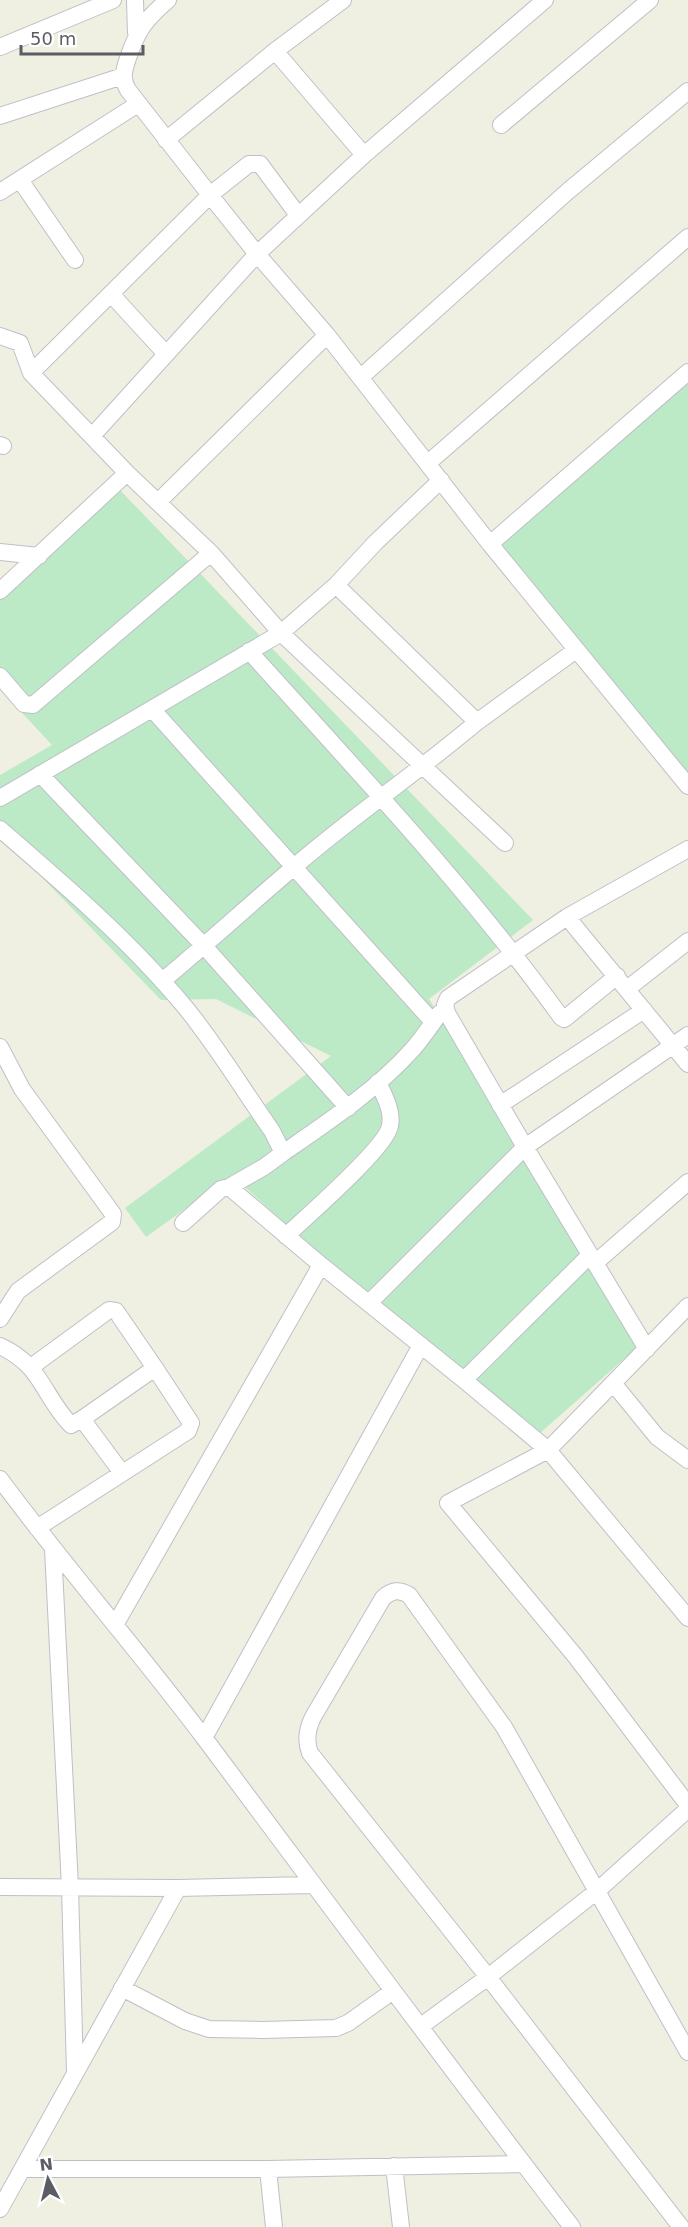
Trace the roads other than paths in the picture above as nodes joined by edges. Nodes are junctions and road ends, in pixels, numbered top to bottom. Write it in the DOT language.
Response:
graph roads {
  1 [pos="113,0"];
  2 [pos="135,0"];
  3 [pos="168,0"];
  4 [pos="343,0"];
  5 [pos="545,0"];
  6 [pos="650,0"];
  7 [pos="136,33"];
  8 [pos="0,47"];
  9 [pos="274,51"];
  10 [pos="123,76"];
  11 [pos="688,91"];
  12 [pos="138,104"];
  13 [pos="0,116"];
  14 [pos="501,125"];
  15 [pos="166,140"];
  16 [pos="364,155"];
  17 [pos="20,180"];
  18 [pos="0,192"];
  19 [pos="210,195"];
  20 [pos="298,215"];
  21 [pos="688,237"];
  22 [pos="257,254"];
  23 [pos="75,260"];
  24 [pos="111,294"];
  25 [pos="327,335"];
  26 [pos="0,336"];
  27 [pos="166,354"];
  28 [pos="688,372"];
  29 [pos="31,373"];
  30 [pos="361,377"];
  31 [pos="93,435"];
  32 [pos="428,464"];
  33 [pos="128,473"];
  34 [pos="441,480"];
  35 [pos="159,501"];
  36 [pos="490,544"];
  37 [pos="0,552"];
  38 [pos="211,553"];
  39 [pos="39,556"];
  40 [pos="336,585"];
  41 [pos="0,591"];
  42 [pos="281,633"];
  43 [pos="576,650"];
  44 [pos="249,651"];
  45 [pos="0,676"];
  46 [pos="152,709"];
  47 [pos="477,722"];
  48 [pos="424,766"];
  49 [pos="40,774"];
  50 [pos="688,786"];
  51 [pos="380,796"];
  52 [pos="0,798"];
  53 [pos="0,828"];
  54 [pos="505,843"];
  55 [pos="688,849"];
  56 [pos="293,867"];
  57 [pos="567,917"];
  58 [pos="688,941"];
  59 [pos="204,946"];
  60 [pos="514,952"];
  61 [pos="162,981"];
  62 [pos="622,983"];
  63 [pos="445,1005"];
  64 [pos="644,1010"];
  65 [pos="433,1022"];
  66 [pos="688,1035"];
  67 [pos="0,1047"];
  68 [pos="672,1047"];
  69 [pos="688,1064"];
  70 [pos="378,1082"];
  71 [pos="500,1106"];
  72 [pos="348,1108"];
  73 [pos="525,1147"];
  74 [pos="283,1154"];
  75 [pos="688,1182"];
  76 [pos="229,1187"];
  77 [pos="183,1223"];
  78 [pos="286,1236"];
  79 [pos="592,1259"];
  80 [pos="321,1265"];
  81 [pos="369,1303"];
  82 [pos="688,1306"];
  83 [pos="0,1319"];
  84 [pos="421,1345"];
  85 [pos="0,1346"];
  86 [pos="647,1349"];
  87 [pos="31,1367"];
  88 [pos="155,1368"];
  89 [pos="465,1380"];
  90 [pos="613,1383"];
  91 [pos="82,1419"];
  92 [pos="548,1449"];
  93 [pos="688,1460"];
  94 [pos="122,1473"];
  95 [pos="0,1479"];
  96 [pos="37,1528"];
  97 [pos="53,1549"];
  98 [pos="688,1618"];
  99 [pos="114,1625"];
  100 [pos="204,1738"];
  101 [pos="688,1805"];
  102 [pos="688,1809"];
  103 [pos="312,1885"];
  104 [pos="0,1887"];
  105 [pos="70,1887"];
  106 [pos="178,1888"];
  107 [pos="597,1891"];
  108 [pos="488,1977"];
  109 [pos="122,1988"];
  110 [pos="393,1991"];
  111 [pos="421,2026"];
  112 [pos="688,2052"];
  113 [pos="75,2073"];
  114 [pos="524,2164"];
  115 [pos="394,2166"];
  116 [pos="22,2169"];
  117 [pos="268,2169"];
  118 [pos="0,2209"];
  119 [pos="274,2227"];
  120 [pos="401,2227"];
  121 [pos="572,2227"];
  122 [pos="681,2227"];
  1 -- 8 [label="street"];
  2 -- 7 [label="street"];
  3 -- 7 [label="street"];
  4 -- 9 [label="street"];
  5 -- 16 [label="street"];
  6 -- 14 [label="street"];
  7 -- 10 [label="street"];
  9 -- 15 [label="street"];
  9 -- 16 [label="street"];
  10 -- 12 [label="street"];
  10 -- 13 [label="street"];
  11 -- 30 [label="street"];
  12 -- 15 [label="street"];
  12 -- 17 [label="street"];
  15 -- 19 [label="street"];
  16 -- 20 [label="street"];
  17 -- 18 [label="street"];
  17 -- 23 [label="street"];
  19 -- 20 [label="street"];
  19 -- 22 [label="street"];
  19 -- 24 [label="street"];
  20 -- 22 [label="street"];
  21 -- 32 [label="street"];
  22 -- 25 [label="street"];
  22 -- 27 [label="street"];
  24 -- 27 [label="street"];
  24 -- 29 [label="street"];
  25 -- 30 [label="street"];
  25 -- 35 [label="street"];
  26 -- 29 [label="street"];
  27 -- 31 [label="street"];
  28 -- 36 [label="street"];
  29 -- 31 [label="street"];
  30 -- 32 [label="street"];
  31 -- 33 [label="street"];
  32 -- 34 [label="street"];
  33 -- 35 [label="street"];
  33 -- 39 [label="street"];
  34 -- 36 [label="street"];
  34 -- 40 [label="street"];
  35 -- 38 [label="street"];
  36 -- 43 [label="street"];
  37 -- 39 [label="street"];
  38 -- 42 [label="street"];
  38 -- 45 [label="street"];
  39 -- 41 [label="street"];
  40 -- 42 [label="street"];
  40 -- 47 [label="street"];
  42 -- 44 [label="street"];
  42 -- 48 [label="street"];
  43 -- 47 [label="street"];
  43 -- 50 [label="street"];
  44 -- 46 [label="street"];
  44 -- 51 [label="street"];
  46 -- 49 [label="street"];
  46 -- 56 [label="street"];
  47 -- 48 [label="street"];
  48 -- 51 [label="street"];
  48 -- 54 [label="street"];
  49 -- 52 [label="street"];
  49 -- 59 [label="street"];
  51 -- 56 [label="street"];
  51 -- 60 [label="street"];
  53 -- 61 [label="street"];
  55 -- 57 [label="street"];
  56 -- 59 [label="street"];
  56 -- 65 [label="street"];
  57 -- 60 [label="street"];
  57 -- 62 [label="street"];
  58 -- 62 [label="street"];
  59 -- 61 [label="street"];
  59 -- 72 [label="street"];
  60 -- 62 [label="street"];
  60 -- 63 [label="street"];
  61 -- 74 [label="street"];
  62 -- 64 [label="street"];
  63 -- 65 [label="street"];
  63 -- 71 [label="street"];
  64 -- 68 [label="street"];
  64 -- 71 [label="street"];
  65 -- 70 [label="street"];
  66 -- 68 [label="street"];
  67 -- 83 [label="street"];
  68 -- 69 [label="street"];
  68 -- 73 [label="street"];
  70 -- 72 [label="street"];
  70 -- 78 [label="street"];
  71 -- 73 [label="street"];
  72 -- 74 [label="street"];
  73 -- 79 [label="street"];
  73 -- 81 [label="street"];
  74 -- 76 [label="street"];
  75 -- 79 [label="street"];
  76 -- 77 [label="street"];
  76 -- 78 [label="street"];
  78 -- 80 [label="street"];
  79 -- 86 [label="street"];
  79 -- 89 [label="street"];
  80 -- 81 [label="street"];
  80 -- 99 [label="street"];
  81 -- 84 [label="street"];
  82 -- 86 [label="street"];
  84 -- 89 [label="street"];
  84 -- 100 [label="street"];
  85 -- 87 [label="street"];
  86 -- 90 [label="street"];
  87 -- 88 [label="street"];
  87 -- 91 [label="street"];
  88 -- 91 [label="street"];
  88 -- 94 [label="street"];
  89 -- 92 [label="street"];
  90 -- 92 [label="street"];
  90 -- 93 [label="street"];
  91 -- 94 [label="street"];
  92 -- 98 [label="street"];
  92 -- 101 [label="street"];
  94 -- 96 [label="street"];
  95 -- 96 [label="street"];
  96 -- 97 [label="street"];
  97 -- 99 [label="street"];
  97 -- 105 [label="street"];
  99 -- 100 [label="street"];
  100 -- 103 [label="street"];
  102 -- 107 [label="street"];
  103 -- 106 [label="street"];
  103 -- 110 [label="street"];
  104 -- 105 [label="street"];
  105 -- 106 [label="street"];
  105 -- 113 [label="street"];
  106 -- 109 [label="street"];
  107 -- 108 [label="street"];
  107 -- 108 [label="street"];
  107 -- 112 [label="street"];
  108 -- 111 [label="street"];
  108 -- 122 [label="street"];
  109 -- 110 [label="street"];
  109 -- 113 [label="street"];
  110 -- 111 [label="street"];
  111 -- 114 [label="street"];
  113 -- 116 [label="street"];
  114 -- 115 [label="street"];
  114 -- 121 [label="street"];
  115 -- 117 [label="street"];
  115 -- 120 [label="street"];
  116 -- 117 [label="street"];
  116 -- 118 [label="street"];
  117 -- 119 [label="street"];
}
